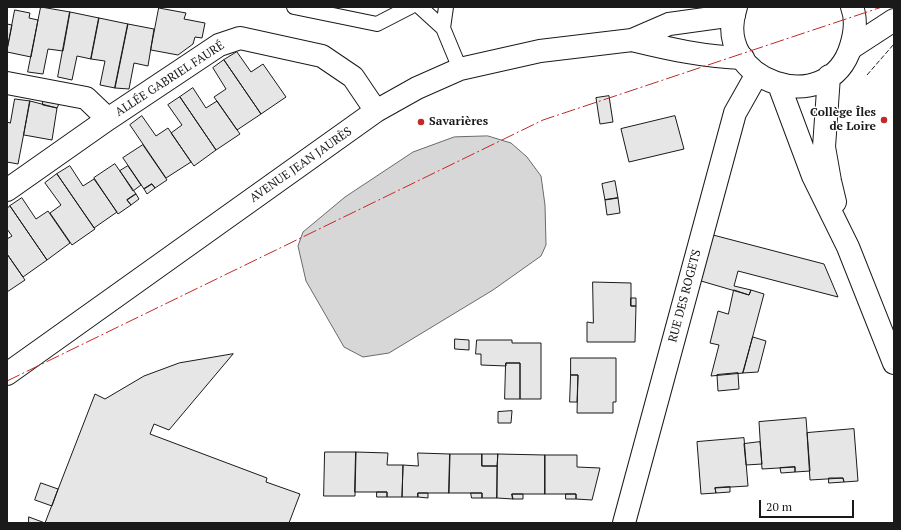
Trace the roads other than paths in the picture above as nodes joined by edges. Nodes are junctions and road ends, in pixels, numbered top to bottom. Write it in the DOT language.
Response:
graph roads {
  1 [pos="294,7"];
  2 [pos="410,7"];
  3 [pos="420,7"];
  4 [pos="446,7"];
  5 [pos="852,7"];
  6 [pos="736,9"];
  7 [pos="894,20"];
  8 [pos="443,28"];
  9 [pos="632,40"];
  10 [pos="851,48"];
  11 [pos="750,66"];
  12 [pos="460,69"];
  13 [pos="829,76"];
  14 [pos="7,83"];
  15 [pos="779,85"];
  16 [pos="376,111"];
  17 [pos="108,119"];
  18 [pos="7,190"];
  19 [pos="848,247"];
  20 [pos="894,363"];
  21 [pos="7,374"];
  22 [pos="624,523"];
  1 -- 2 [label="lane"];
  3 -- 8 [label="lane"];
  4 -- 8 [label="lane"];
  5 -- 10 [label="street"];
  6 -- 9 [label="street, AVENUE JEAN JAURÈS"];
  6 -- 11 [label="street"];
  7 -- 10 [label="street"];
  8 -- 12 [label="lane"];
  9 -- 11 [label="street, AVENUE JEAN JAURÈS"];
  9 -- 12 [label="street, AVENUE JEAN JAURÈS"];
  10 -- 13 [label="street"];
  11 -- 15 [label="street"];
  11 -- 22 [label="street, RUE DES ROGETS"];
  12 -- 16 [label="street, AVENUE JEAN JAURÈS"];
  13 -- 15 [label="street"];
  13 -- 19 [label="street"];
  14 -- 17 [label="street"];
  15 -- 19 [label="street"];
  16 -- 17 [label="street, ALLÉE GABRIEL FAURÉ"];
  16 -- 21 [label="street, AVENUE JEAN JAURÈS"];
  17 -- 18 [label="street, ALLÉE GABRIEL FAURÉ"];
  19 -- 20 [label="street"];
}
